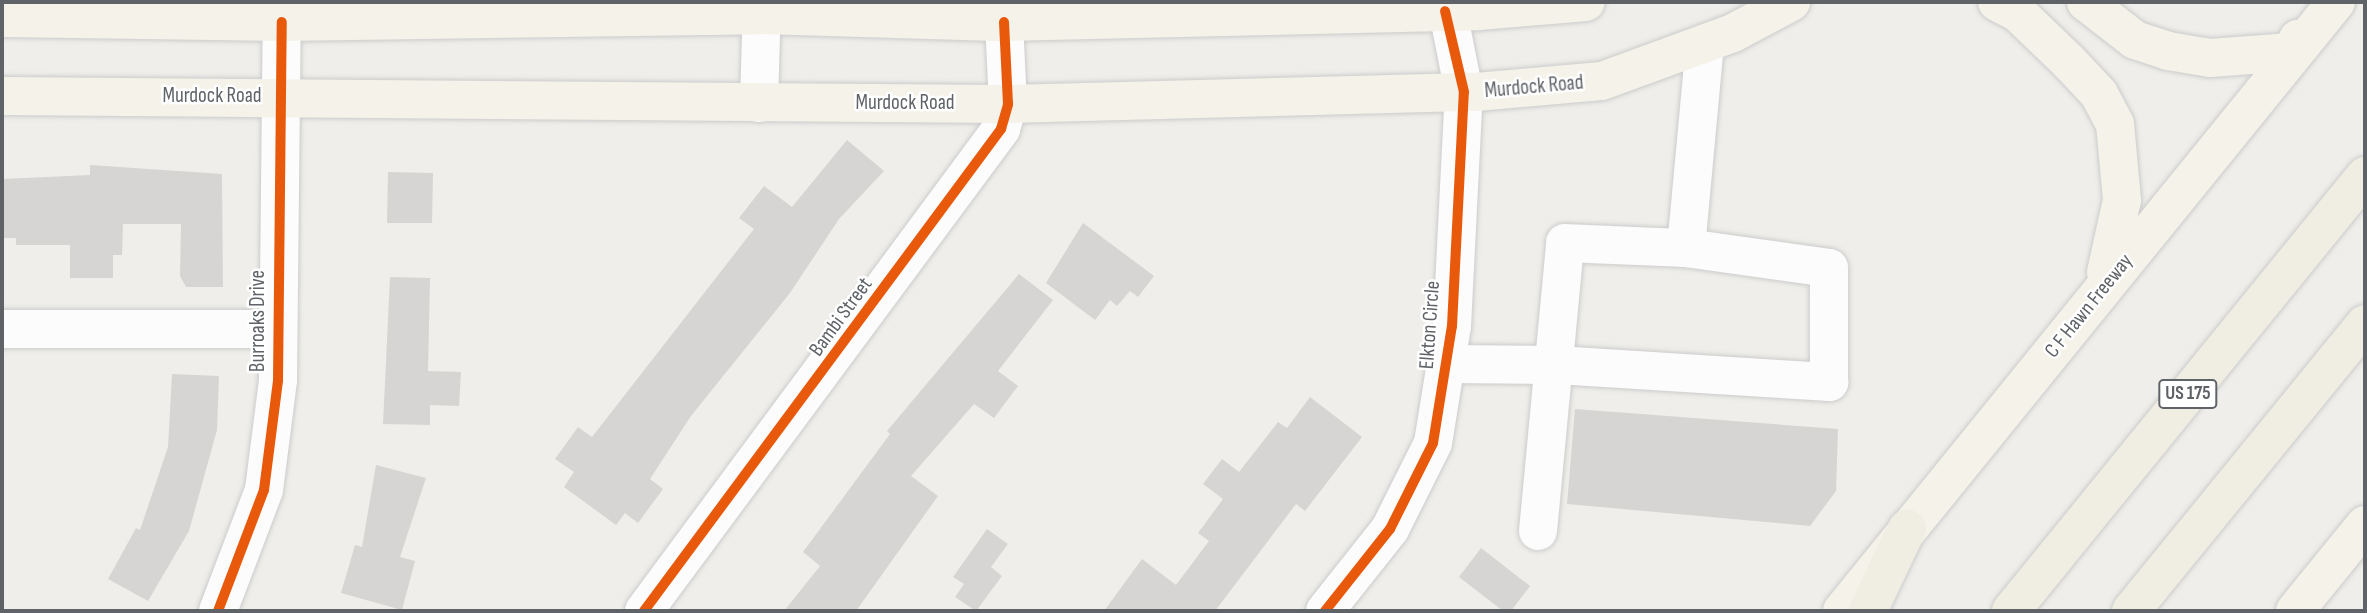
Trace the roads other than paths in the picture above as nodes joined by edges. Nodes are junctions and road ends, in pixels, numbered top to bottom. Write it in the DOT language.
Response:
graph roads {
  1 [pos="1586,2"];
  2 [pos="1791,2"];
  3 [pos="1997,2"];
  4 [pos="2086,2"];
  5 [pos="2318,2"];
  6 [pos="2336,2"];
  7 [pos="1446,7"];
  8 [pos="762,8"];
  9 [pos="565,10"];
  10 [pos="2,18"];
  11 [pos="282,22"];
  12 [pos="1004,22"];
  13 [pos="1705,44"];
  14 [pos="2291,52"];
  15 [pos="1464,92"];
  16 [pos="2,96"];
  17 [pos="278,96"];
  18 [pos="759,103"];
  19 [pos="1008,104"];
  20 [pos="2365,176"];
  21 [pos="1686,248"];
  22 [pos="2098,296"];
  23 [pos="2365,324"];
  24 [pos="2,329"];
  25 [pos="278,329"];
  26 [pos="1448,364"];
  27 [pos="1557,365"];
  28 [pos="2365,525"];
  29 [pos="1907,529"];
  30 [pos="1538,531"];
  31 [pos="218,611"];
  32 [pos="644,611"];
  33 [pos="1325,611"];
  34 [pos="1842,611"];
  35 [pos="1868,611"];
  36 [pos="2011,611"];
  37 [pos="2131,611"];
  38 [pos="2295,611"];
  1 -- 7 [label="main road"];
  2 -- 13 [label="main road, Murdock Road"];
  3 -- 22 [label="main road"];
  4 -- 14 [label="main road"];
  5 -- 14 [label="main road"];
  6 -- 14 [label="main road, C F Hawn Freeway"];
  7 -- 12 [label="main road"];
  7 -- 15 [label="street, Elkton Circle"];
  8 -- 9 [label="main road"];
  8 -- 12 [label="main road"];
  8 -- 18 [label="street"];
  9 -- 11 [label="main road"];
  10 -- 11 [label="main road"];
  11 -- 17 [label="street, Burroaks Drive"];
  12 -- 19 [label="street, Bambi Street"];
  13 -- 15 [label="main road, Murdock Road"];
  13 -- 21 [label="street"];
  14 -- 22 [label="main road, C F Hawn Freeway"];
  15 -- 19 [label="main road, Murdock Road"];
  15 -- 26 [label="street, Elkton Circle"];
  16 -- 17 [label="main road, Murdock Road"];
  17 -- 18 [label="main road, Murdock Road"];
  17 -- 25 [label="street, Burroaks Drive"];
  18 -- 19 [label="main road, Murdock Road"];
  19 -- 32 [label="street, Bambi Street"];
  20 -- 36 [label="highway, US 175"];
  21 -- 27 [label="street"];
  21 -- 27 [label="street"];
  22 -- 29 [label="main road, C F Hawn Freeway"];
  23 -- 37 [label="highway"];
  24 -- 25 [label="street"];
  25 -- 31 [label="street, Burroaks Drive"];
  26 -- 27 [label="street"];
  26 -- 33 [label="street, Elkton Circle"];
  27 -- 30 [label="street"];
  28 -- 38 [label="main road"];
  29 -- 34 [label="main road, C F Hawn Freeway"];
  29 -- 35 [label="highway"];
}
